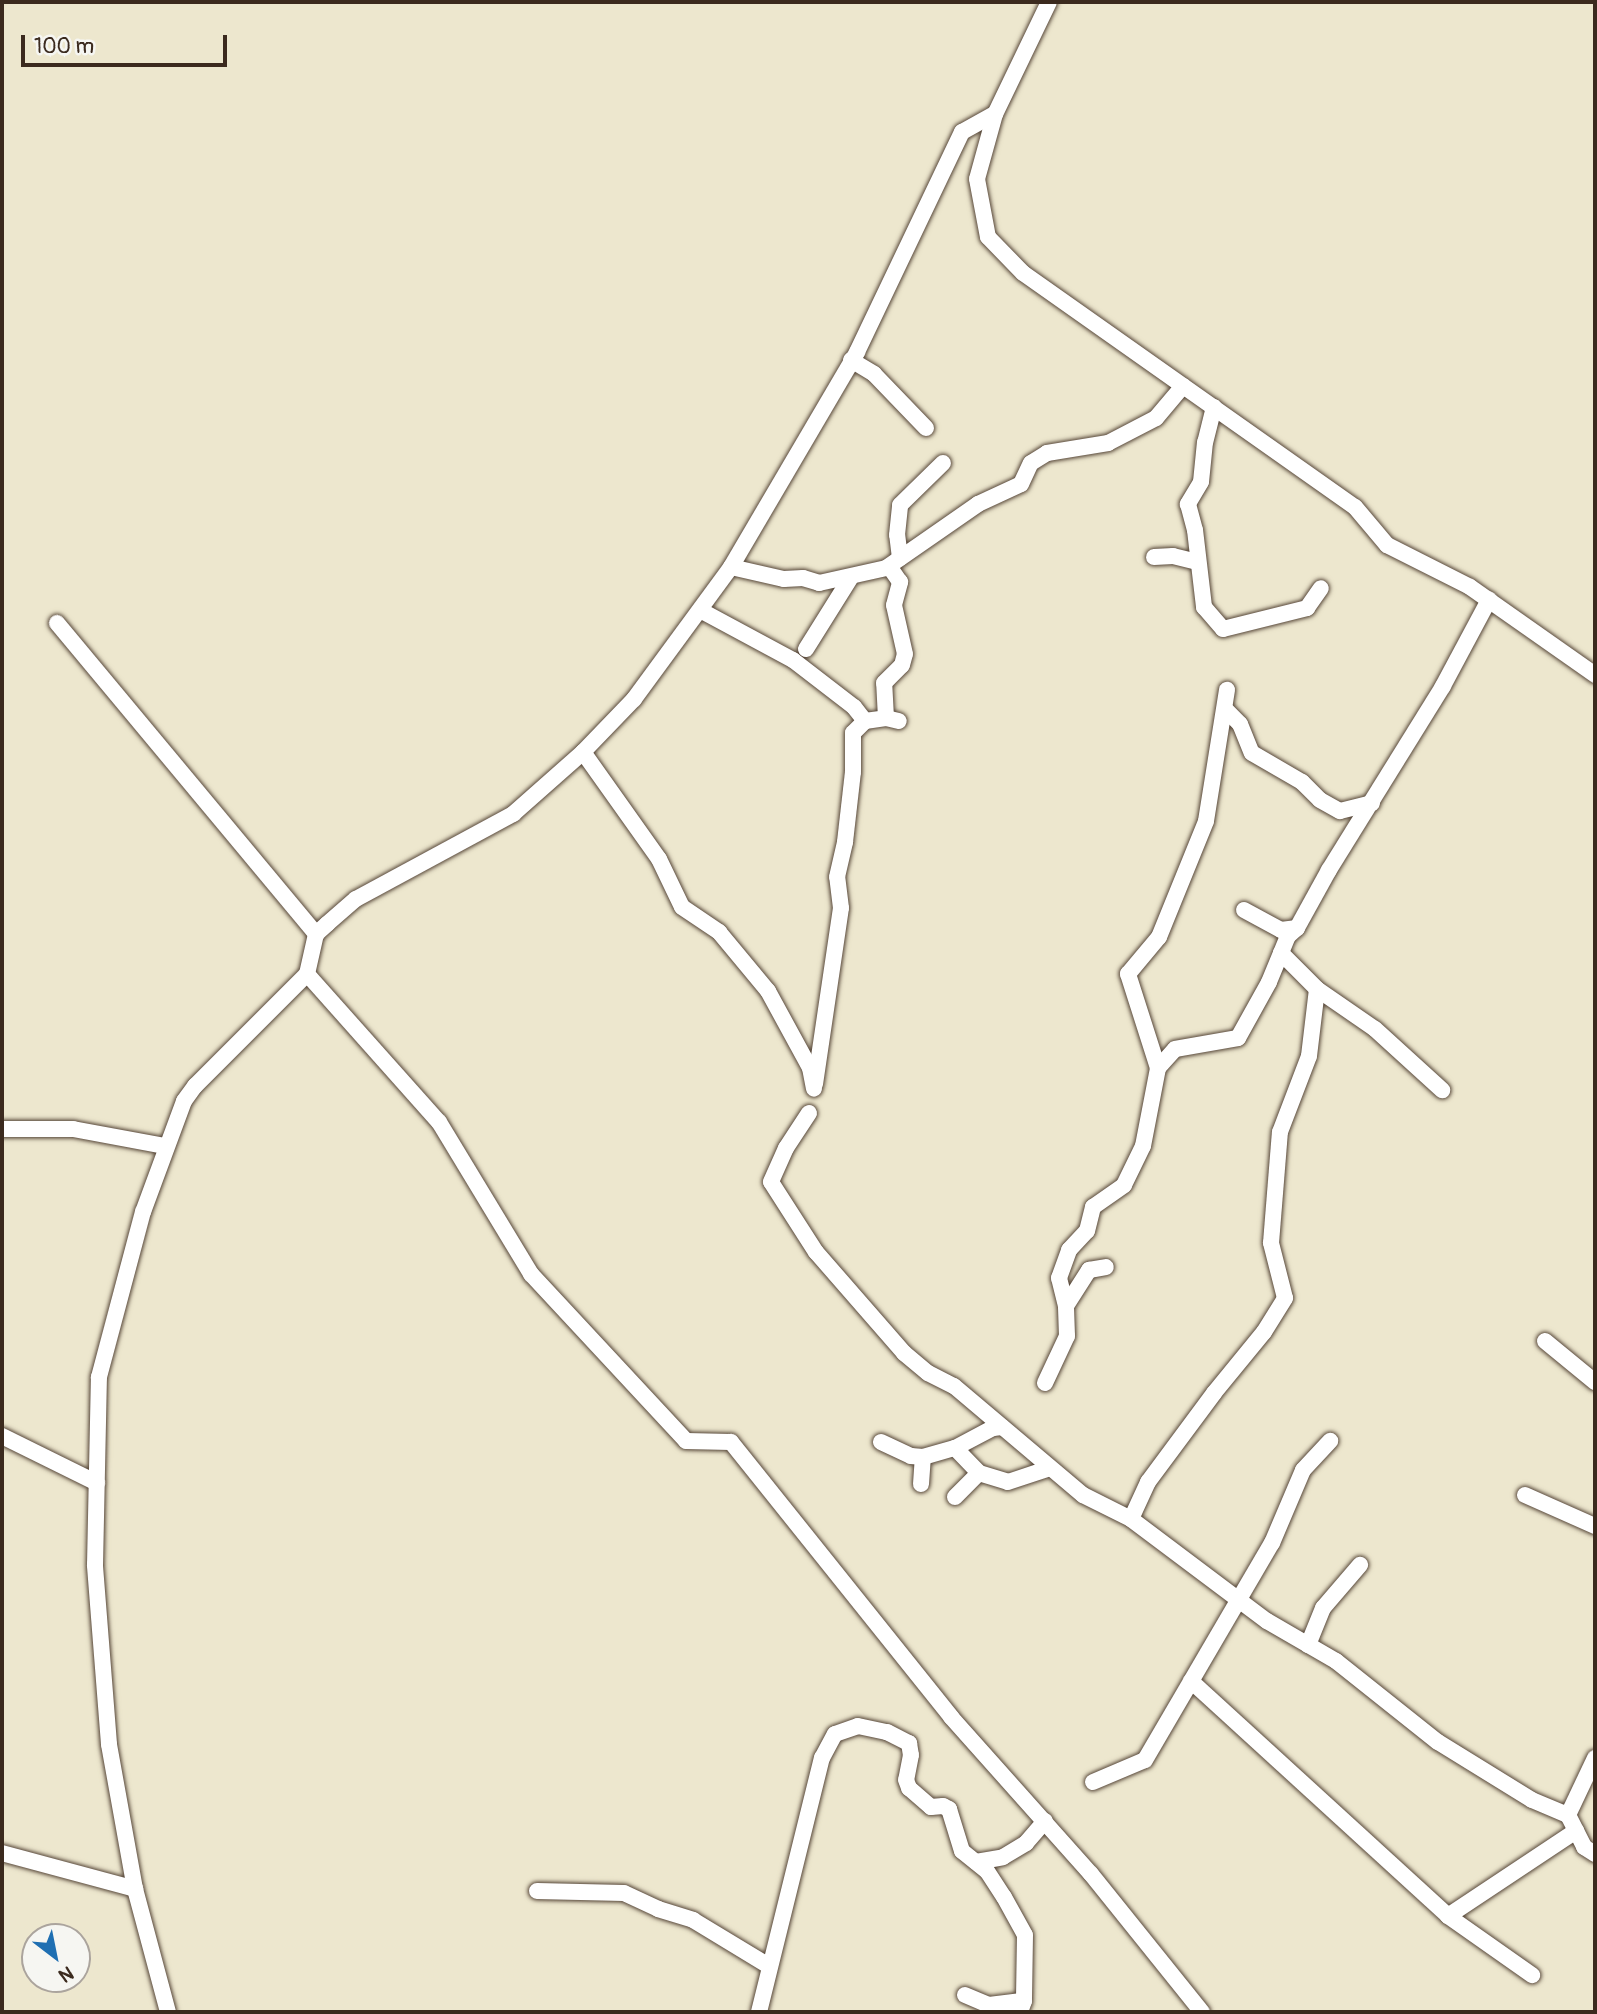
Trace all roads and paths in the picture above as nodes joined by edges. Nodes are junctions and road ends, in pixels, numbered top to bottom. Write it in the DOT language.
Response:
graph roads {
  1 [pos="1049,2"];
  2 [pos="995,114"];
  3 [pos="851,360"];
  4 [pos="1183,386"];
  5 [pos="1214,407"];
  6 [pos="926,428"];
  7 [pos="943,463"];
  8 [pos="898,527"];
  9 [pos="927,538"];
  10 [pos="1154,557"];
  11 [pos="895,562"];
  12 [pos="1198,562"];
  13 [pos="731,567"];
  14 [pos="851,577"];
  15 [pos="1321,588"];
  16 [pos="1489,600"];
  17 [pos="700,610"];
  18 [pos="57,623"];
  19 [pos="806,649"];
  20 [pos="1595,675"];
  21 [pos="1227,690"];
  22 [pos="1225,709"];
  23 [pos="865,721"];
  24 [pos="583,752"];
  25 [pos="1372,803"];
  26 [pos="1244,909"];
  27 [pos="1297,928"];
  28 [pos="316,934"];
  29 [pos="1281,953"];
  30 [pos="307,974"];
  31 [pos="1317,989"];
  32 [pos="1158,1068"];
  33 [pos="1442,1090"];
  34 [pos="809,1113"];
  35 [pos="2,1129"];
  36 [pos="165,1146"];
  37 [pos="1106,1267"];
  38 [pos="1066,1306"];
  39 [pos="1545,1341"];
  40 [pos="1595,1381"];
  41 [pos="1045,1382"];
  42 [pos="1002,1427"];
  43 [pos="2,1436"];
  44 [pos="1330,1441"];
  45 [pos="881,1442"];
  46 [pos="955,1448"];
  47 [pos="923,1457"];
  48 [pos="1050,1468"];
  49 [pos="979,1472"];
  50 [pos="97,1483"];
  51 [pos="921,1484"];
  52 [pos="1525,1495"];
  53 [pos="955,1497"];
  54 [pos="1131,1519"];
  55 [pos="1595,1525"];
  56 [pos="1360,1565"];
  57 [pos="1238,1600"];
  58 [pos="1308,1645"];
  59 [pos="1191,1681"];
  60 [pos="1595,1758"];
  61 [pos="1093,1782"];
  62 [pos="1568,1815"];
  63 [pos="1045,1821"];
  64 [pos="1576,1831"];
  65 [pos="2,1853"];
  66 [pos="1595,1854"];
  67 [pos="976,1862"];
  68 [pos="135,1889"];
  69 [pos="537,1891"];
  70 [pos="1448,1916"];
  71 [pos="769,1966"];
  72 [pos="1532,1975"];
  73 [pos="965,1995"];
  74 [pos="1022,2007"];
  75 [pos="169,2012"];
  76 [pos="759,2012"];
  77 [pos="1202,2012"];
  1 -- 2 [label="street"];
  2 -- 3 [label="street"];
  2 -- 4 [label="street"];
  3 -- 6 [label="street"];
  3 -- 13 [label="street"];
  4 -- 5 [label="street"];
  4 -- 9 [label="street"];
  5 -- 12 [label="street"];
  5 -- 16 [label="street"];
  7 -- 8 [label="street"];
  8 -- 9 [label="street"];
  8 -- 11 [label="street"];
  9 -- 11 [label="street"];
  10 -- 12 [label="street"];
  11 -- 14 [label="street"];
  11 -- 23 [label="street"];
  12 -- 15 [label="street"];
  13 -- 14 [label="street"];
  13 -- 17 [label="street"];
  14 -- 19 [label="street"];
  16 -- 20 [label="street"];
  16 -- 25 [label="street"];
  17 -- 23 [label="street"];
  17 -- 24 [label="street"];
  18 -- 28 [label="street"];
  21 -- 22 [label="street"];
  22 -- 25 [label="street"];
  22 -- 32 [label="street"];
  23 -- 24 [label="street"];
  24 -- 28 [label="street"];
  25 -- 27 [label="street"];
  26 -- 27 [label="street"];
  27 -- 29 [label="street"];
  28 -- 30 [label="street"];
  29 -- 31 [label="street"];
  29 -- 32 [label="street"];
  30 -- 36 [label="street"];
  30 -- 63 [label="street"];
  31 -- 33 [label="street"];
  31 -- 54 [label="street"];
  32 -- 38 [label="street"];
  34 -- 42 [label="street"];
  35 -- 36 [label="street"];
  36 -- 50 [label="street"];
  37 -- 38 [label="street"];
  38 -- 41 [label="street"];
  39 -- 40 [label="street"];
  42 -- 46 [label="street"];
  42 -- 48 [label="street"];
  43 -- 50 [label="street"];
  44 -- 57 [label="street"];
  45 -- 47 [label="street"];
  46 -- 47 [label="street"];
  46 -- 49 [label="street"];
  47 -- 51 [label="street"];
  48 -- 49 [label="street"];
  48 -- 54 [label="street"];
  49 -- 53 [label="street"];
  50 -- 68 [label="street"];
  52 -- 55 [label="street"];
  54 -- 57 [label="street"];
  56 -- 58 [label="street"];
  57 -- 58 [label="street"];
  57 -- 59 [label="street"];
  58 -- 62 [label="street"];
  59 -- 61 [label="street"];
  59 -- 70 [label="street"];
  60 -- 62 [label="street"];
  62 -- 64 [label="street"];
  63 -- 67 [label="street"];
  63 -- 77 [label="street"];
  64 -- 66 [label="street"];
  64 -- 70 [label="street"];
  65 -- 68 [label="street"];
  67 -- 71 [label="street"];
  67 -- 74 [label="street"];
  68 -- 75 [label="street"];
  69 -- 71 [label="street"];
  70 -- 72 [label="street"];
  71 -- 76 [label="street"];
  73 -- 74 [label="street"];
}
